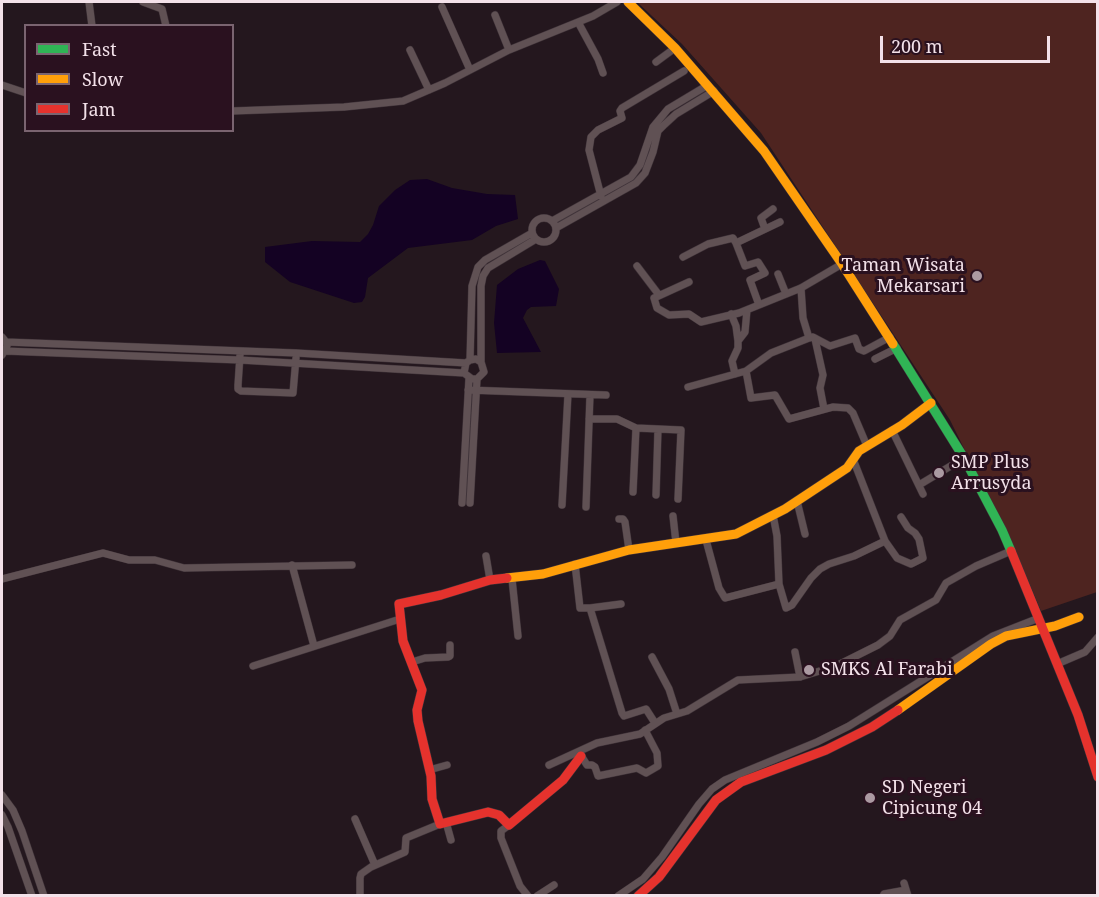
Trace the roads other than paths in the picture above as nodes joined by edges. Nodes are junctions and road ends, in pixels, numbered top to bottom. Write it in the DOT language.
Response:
graph roads {
  1 [pos="92,2"];
  2 [pos="143,2"];
  3 [pos="617,2"];
  4 [pos="628,2"];
  5 [pos="442,8"];
  6 [pos="495,15"];
  7 [pos="578,22"];
  8 [pos="92,24"];
  9 [pos="165,24"];
  10 [pos="675,48"];
  11 [pos="410,50"];
  12 [pos="509,50"];
  13 [pos="656,62"];
  14 [pos="470,70"];
  15 [pos="684,71"];
  16 [pos="603,73"];
  17 [pos="2,85"];
  18 [pos="711,88"];
  19 [pos="429,90"];
  20 [pos="24,92"];
  21 [pos="234,111"];
  22 [pos="601,196"];
  23 [pos="773,209"];
  24 [pos="780,222"];
  25 [pos="554,224"];
  26 [pos="765,229"];
  27 [pos="534,236"];
  28 [pos="736,243"];
  29 [pos="683,257"];
  30 [pos="842,264"];
  31 [pos="637,266"];
  32 [pos="778,274"];
  33 [pos="689,282"];
  34 [pos="801,288"];
  35 [pos="786,294"];
  36 [pos="658,295"];
  37 [pos="759,305"];
  38 [pos="747,310"];
  39 [pos="731,314"];
  40 [pos="890,337"];
  41 [pos="812,338"];
  42 [pos="4,339"];
  43 [pos="738,341"];
  44 [pos="897,348"];
  45 [pos="240,350"];
  46 [pos="3,353"];
  47 [pos="296,353"];
  48 [pos="875,359"];
  49 [pos="240,360"];
  50 [pos="468,361"];
  51 [pos="481,362"];
  52 [pos="296,363"];
  53 [pos="746,371"];
  54 [pos="735,374"];
  55 [pos="470,377"];
  56 [pos="688,387"];
  57 [pos="472,390"];
  58 [pos="568,394"];
  59 [pos="590,395"];
  60 [pos="606,395"];
  61 [pos="931,403"];
  62 [pos="824,409"];
  63 [pos="589,419"];
  64 [pos="636,428"];
  65 [pos="658,429"];
  66 [pos="892,430"];
  67 [pos="867,446"];
  68 [pos="964,458"];
  69 [pos="854,459"];
  70 [pos="919,485"];
  71 [pos="633,492"];
  72 [pos="923,494"];
  73 [pos="656,495"];
  74 [pos="678,499"];
  75 [pos="797,501"];
  76 [pos="466,503"];
  77 [pos="562,505"];
  78 [pos="586,507"];
  79 [pos="773,515"];
  80 [pos="673,516"];
  81 [pos="901,517"];
  82 [pos="619,519"];
  83 [pos="805,534"];
  84 [pos="706,540"];
  85 [pos="885,541"];
  86 [pos="676,543"];
  87 [pos="629,550"];
  88 [pos="1011,551"];
  89 [pos="486,556"];
  90 [pos="575,564"];
  91 [pos="292,565"];
  92 [pos="352,566"];
  93 [pos="2,579"];
  94 [pos="512,579"];
  95 [pos="490,580"];
  96 [pos="779,584"];
  97 [pos="621,604"];
  98 [pos="590,608"];
  99 [pos="1078,617"];
  100 [pos="1039,618"];
  101 [pos="400,619"];
  102 [pos="1043,628"];
  103 [pos="518,636"];
  104 [pos="1098,637"];
  105 [pos="450,645"];
  106 [pos="314,646"];
  107 [pos="795,652"];
  108 [pos="652,657"];
  109 [pos="412,662"];
  110 [pos="1057,664"];
  111 [pos="253,666"];
  112 [pos="800,677"];
  113 [pos="918,683"];
  114 [pos="924,693"];
  115 [pos="677,714"];
  116 [pos="655,723"];
  117 [pos="645,730"];
  118 [pos="580,754"];
  119 [pos="1095,760"];
  120 [pos="447,765"];
  121 [pos="549,765"];
  122 [pos="429,770"];
  123 [pos="1098,777"];
  124 [pos="2,795"];
  125 [pos="2,815"];
  126 [pos="355,819"];
  127 [pos="443,823"];
  128 [pos="509,825"];
  129 [pos="451,840"];
  130 [pos="375,865"];
  131 [pos="554,885"];
  132 [pos="906,890"];
  133 [pos="32,896"];
  134 [pos="44,896"];
  135 [pos="360,896"];
  136 [pos="528,896"];
  137 [pos="537,896"];
  138 [pos="618,896"];
  139 [pos="638,896"];
  140 [pos="883,896"];
  1 -- 8 [label="street"];
  2 -- 9 [label="street"];
  3 -- 7 [label="street"];
  4 -- 10 [label="street"];
  5 -- 14 [label="street"];
  6 -- 12 [label="street"];
  7 -- 12 [label="street"];
  7 -- 16 [label="street"];
  10 -- 13 [label="street"];
  10 -- 18 [label="street"];
  11 -- 19 [label="street"];
  12 -- 14 [label="street"];
  14 -- 19 [label="street"];
  15 -- 22 [label="street"];
  17 -- 20 [label="street"];
  18 -- 22 [label="street"];
  18 -- 25 [label="street"];
  18 -- 30 [label="street"];
  19 -- 21 [label="street"];
  22 -- 25 [label="street"];
  23 -- 26 [label="street"];
  24 -- 26 [label="street"];
  25 -- 27 [label="street"];
  25 -- 27 [label="street"];
  26 -- 28 [label="street"];
  27 -- 50 [label="street"];
  27 -- 51 [label="street"];
  28 -- 29 [label="street"];
  28 -- 37 [label="street"];
  30 -- 34 [label="street"];
  30 -- 40 [label="street"];
  31 -- 36 [label="street"];
  32 -- 35 [label="street"];
  33 -- 36 [label="street"];
  34 -- 35 [label="street"];
  34 -- 41 [label="street"];
  35 -- 37 [label="street"];
  36 -- 39 [label="street"];
  37 -- 38 [label="street"];
  38 -- 39 [label="street"];
  38 -- 43 [label="street"];
  39 -- 43 [label="street"];
  40 -- 41 [label="street"];
  40 -- 44 [label="street"];
  41 -- 53 [label="street"];
  41 -- 62 [label="street"];
  42 -- 45 [label="street"];
  42 -- 46 [label="street"];
  43 -- 54 [label="street"];
  44 -- 48 [label="street"];
  44 -- 61 [label="street"];
  45 -- 47 [label="street"];
  45 -- 49 [label="street"];
  46 -- 49 [label="street"];
  47 -- 50 [label="street"];
  47 -- 52 [label="street"];
  49 -- 52 [label="street"];
  49 -- 52 [label="street"];
  50 -- 51 [label="street"];
  50 -- 55 [label="street"];
  51 -- 55 [label="street"];
  52 -- 55 [label="street"];
  53 -- 54 [label="street"];
  53 -- 62 [label="street"];
  54 -- 56 [label="street"];
  55 -- 57 [label="street"];
  57 -- 58 [label="street"];
  57 -- 76 [label="street"];
  58 -- 59 [label="street"];
  58 -- 77 [label="street"];
  59 -- 60 [label="street"];
  59 -- 63 [label="street"];
  61 -- 66 [label="street"];
  61 -- 68 [label="street"];
  62 -- 67 [label="street"];
  63 -- 64 [label="street"];
  63 -- 78 [label="street"];
  64 -- 65 [label="street"];
  64 -- 71 [label="street"];
  65 -- 73 [label="street"];
  65 -- 74 [label="street"];
  66 -- 67 [label="street"];
  66 -- 70 [label="street"];
  67 -- 69 [label="street"];
  68 -- 70 [label="street"];
  68 -- 88 [label="street"];
  69 -- 75 [label="street"];
  69 -- 85 [label="street"];
  70 -- 72 [label="street"];
  75 -- 79 [label="street"];
  75 -- 83 [label="street"];
  79 -- 84 [label="street"];
  79 -- 96 [label="street"];
  80 -- 86 [label="street"];
  81 -- 85 [label="street"];
  82 -- 87 [label="street"];
  84 -- 86 [label="street"];
  84 -- 96 [label="street"];
  85 -- 96 [label="street"];
  86 -- 87 [label="street"];
  87 -- 90 [label="street"];
  88 -- 100 [label="street"];
  88 -- 112 [label="street"];
  89 -- 95 [label="street"];
  90 -- 94 [label="street"];
  90 -- 98 [label="street"];
  91 -- 92 [label="street"];
  91 -- 93 [label="street"];
  91 -- 106 [label="street"];
  94 -- 95 [label="street"];
  94 -- 103 [label="street"];
  95 -- 101 [label="street"];
  97 -- 98 [label="street"];
  98 -- 116 [label="street"];
  99 -- 102 [label="street"];
  100 -- 102 [label="street"];
  100 -- 113 [label="street"];
  101 -- 106 [label="street"];
  101 -- 109 [label="street"];
  102 -- 110 [label="street"];
  102 -- 114 [label="street"];
  104 -- 110 [label="street"];
  105 -- 109 [label="street"];
  106 -- 111 [label="street"];
  107 -- 112 [label="street"];
  108 -- 115 [label="street"];
  109 -- 122 [label="street"];
  110 -- 119 [label="street"];
  112 -- 115 [label="street"];
  113 -- 114 [label="street"];
  113 -- 138 [label="street"];
  114 -- 139 [label="street"];
  115 -- 116 [label="street"];
  116 -- 117 [label="street"];
  117 -- 118 [label="street"];
  117 -- 118 [label="street"];
  118 -- 121 [label="street"];
  118 -- 128 [label="street"];
  119 -- 123 [label="street"];
  120 -- 122 [label="street"];
  122 -- 127 [label="street"];
  124 -- 134 [label="street"];
  125 -- 133 [label="street"];
  126 -- 130 [label="street"];
  127 -- 128 [label="street"];
  127 -- 129 [label="street"];
  127 -- 130 [label="street"];
  128 -- 136 [label="street"];
  130 -- 135 [label="street"];
  131 -- 137 [label="street"];
  132 -- 140 [label="street"];
}
